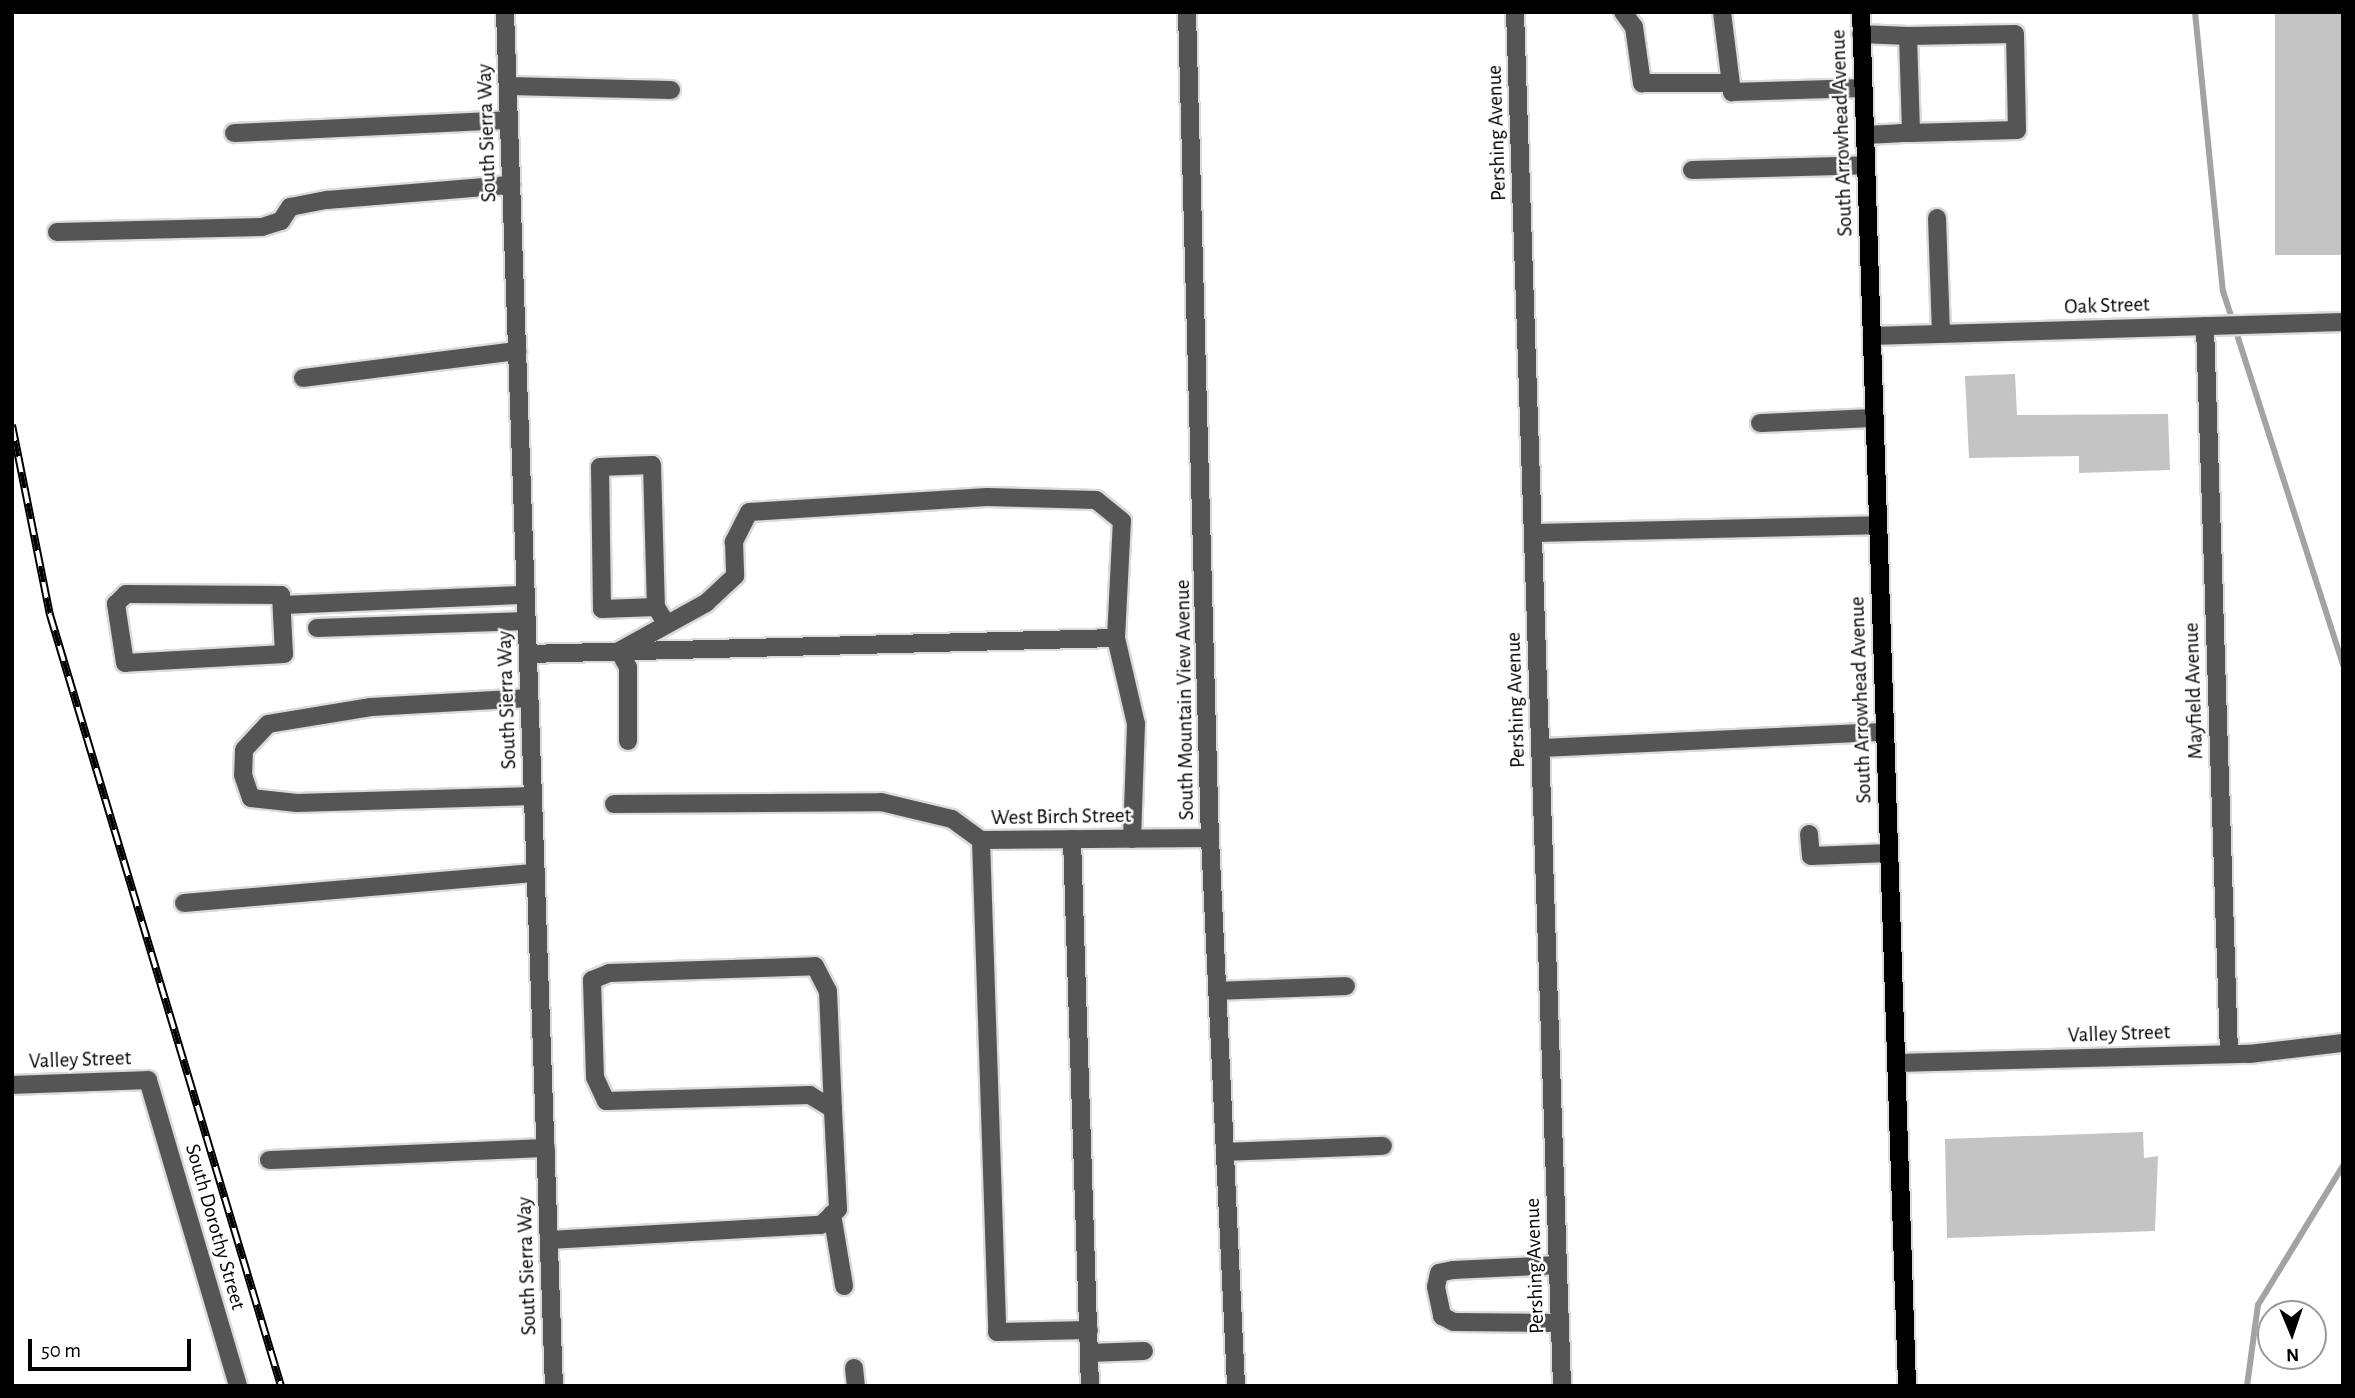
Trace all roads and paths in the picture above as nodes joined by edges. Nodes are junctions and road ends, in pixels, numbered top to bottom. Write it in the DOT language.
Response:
graph roads {
  1 [pos="505,12"];
  2 [pos="1187,12"];
  3 [pos="1516,12"];
  4 [pos="1623,12"];
  5 [pos="1722,12"];
  6 [pos="1861,12"];
  7 [pos="1861,34"];
  8 [pos="1908,36"];
  9 [pos="1728,83"];
  10 [pos="508,86"];
  11 [pos="1863,88"];
  12 [pos="671,90"];
  13 [pos="509,120"];
  14 [pos="234,133"];
  15 [pos="1912,133"];
  16 [pos="1865,135"];
  17 [pos="1866,164"];
  18 [pos="1692,170"];
  19 [pos="511,185"];
  20 [pos="1937,218"];
  21 [pos="57,232"];
  22 [pos="2343,322"];
  23 [pos="2205,326"];
  24 [pos="1941,334"];
  25 [pos="1872,336"];
  26 [pos="517,351"];
  27 [pos="303,378"];
  28 [pos="1875,418"];
  29 [pos="1760,423"];
  30 [pos="1878,524"];
  31 [pos="1533,533"];
  32 [pos="526,595"];
  33 [pos="283,605"];
  34 [pos="656,607"];
  35 [pos="527,621"];
  36 [pos="666,623"];
  37 [pos="317,628"];
  38 [pos="1116,638"];
  39 [pos="619,651"];
  40 [pos="528,654"];
  41 [pos="529,698"];
  42 [pos="1885,732"];
  43 [pos="628,741"];
  44 [pos="1541,748"];
  45 [pos="533,796"];
  46 [pos="614,804"];
  47 [pos="1809,834"];
  48 [pos="1210,838"];
  49 [pos="1072,839"];
  50 [pos="1132,839"];
  51 [pos="981,840"];
  52 [pos="1889,853"];
  53 [pos="536,873"];
  54 [pos="184,903"];
  55 [pos="1346,986"];
  56 [pos="1217,991"];
  57 [pos="2339,1044"];
  58 [pos="2229,1054"];
  59 [pos="1896,1063"];
  60 [pos="148,1080"];
  61 [pos="12,1085"];
  62 [pos="833,1109"];
  63 [pos="1383,1146"];
  64 [pos="546,1148"];
  65 [pos="1225,1152"];
  66 [pos="269,1160"];
  67 [pos="832,1214"];
  68 [pos="549,1240"];
  69 [pos="1558,1265"];
  70 [pos="844,1286"];
  71 [pos="1560,1323"];
  72 [pos="1089,1330"];
  73 [pos="1144,1351"];
  74 [pos="1089,1353"];
  75 [pos="238,1386"];
  76 [pos="554,1386"];
  77 [pos="1090,1386"];
  78 [pos="1236,1386"];
  79 [pos="1562,1386"];
  80 [pos="1907,1386"];
  1 -- 10 [label="street, South Sierra Way"];
  2 -- 48 [label="street, South Mountain View Avenue"];
  3 -- 31 [label="street, Pershing Avenue"];
  4 -- 9 [label="street"];
  5 -- 9 [label="street"];
  6 -- 7 [label="main road, South Arrowhead Avenue"];
  7 -- 8 [label="street"];
  7 -- 11 [label="main road, South Arrowhead Avenue"];
  8 -- 15 [label="street"];
  8 -- 15 [label="street"];
  9 -- 11 [label="street"];
  10 -- 12 [label="street"];
  10 -- 13 [label="street, South Sierra Way"];
  11 -- 16 [label="main road, South Arrowhead Avenue"];
  13 -- 14 [label="street"];
  13 -- 19 [label="street, South Sierra Way"];
  15 -- 16 [label="street"];
  16 -- 17 [label="main road, South Arrowhead Avenue"];
  17 -- 18 [label="street"];
  17 -- 25 [label="main road, South Arrowhead Avenue"];
  19 -- 21 [label="street"];
  19 -- 26 [label="street, South Sierra Way"];
  20 -- 24 [label="street"];
  22 -- 23 [label="street, Oak Street"];
  23 -- 24 [label="street, Oak Street"];
  23 -- 58 [label="street, Mayfield Avenue"];
  24 -- 25 [label="street, Oak Street"];
  25 -- 28 [label="main road, South Arrowhead Avenue"];
  26 -- 27 [label="street"];
  26 -- 32 [label="street, South Sierra Way"];
  28 -- 29 [label="street"];
  28 -- 30 [label="main road, South Arrowhead Avenue"];
  30 -- 31 [label="street"];
  30 -- 42 [label="main road, South Arrowhead Avenue"];
  31 -- 44 [label="street, Pershing Avenue"];
  32 -- 33 [label="street"];
  32 -- 35 [label="street, South Sierra Way"];
  33 -- 33 [label="street"];
  34 -- 34 [label="street"];
  34 -- 36 [label="street"];
  35 -- 37 [label="street"];
  35 -- 40 [label="street, South Sierra Way"];
  36 -- 38 [label="street"];
  36 -- 39 [label="street"];
  38 -- 39 [label="street"];
  38 -- 50 [label="street"];
  39 -- 40 [label="street"];
  39 -- 43 [label="street"];
  40 -- 41 [label="street, South Sierra Way"];
  41 -- 45 [label="street, South Sierra Way"];
  41 -- 45 [label="street"];
  42 -- 44 [label="street"];
  42 -- 52 [label="main road, South Arrowhead Avenue"];
  44 -- 69 [label="street, Pershing Avenue"];
  45 -- 53 [label="street, South Sierra Way"];
  46 -- 51 [label="street, West Birch Street"];
  47 -- 52 [label="street"];
  48 -- 50 [label="street, West Birch Street"];
  48 -- 56 [label="street, South Mountain View Avenue"];
  49 -- 50 [label="street, West Birch Street"];
  49 -- 51 [label="street, West Birch Street"];
  49 -- 72 [label="street"];
  51 -- 72 [label="street"];
  52 -- 59 [label="main road, South Arrowhead Avenue"];
  53 -- 54 [label="street"];
  53 -- 64 [label="street, South Sierra Way"];
  55 -- 56 [label="street"];
  56 -- 65 [label="street, South Mountain View Avenue"];
  57 -- 58 [label="street, Valley Street"];
  58 -- 59 [label="street, Valley Street"];
  59 -- 80 [label="main road, South Arrowhead Avenue"];
  60 -- 61 [label="street, Valley Street"];
  60 -- 75 [label="street, South Dorothy Street"];
  62 -- 62 [label="street"];
  62 -- 67 [label="street"];
  63 -- 65 [label="street"];
  64 -- 66 [label="street"];
  64 -- 68 [label="street, South Sierra Way"];
  65 -- 78 [label="street, South Mountain View Avenue"];
  67 -- 68 [label="street"];
  67 -- 70 [label="street"];
  68 -- 76 [label="street, South Sierra Way"];
  69 -- 71 [label="street, Pershing Avenue"];
  69 -- 71 [label="street"];
  71 -- 79 [label="street, Pershing Avenue"];
  72 -- 74 [label="street"];
  73 -- 74 [label="street"];
  74 -- 77 [label="street"];
}
